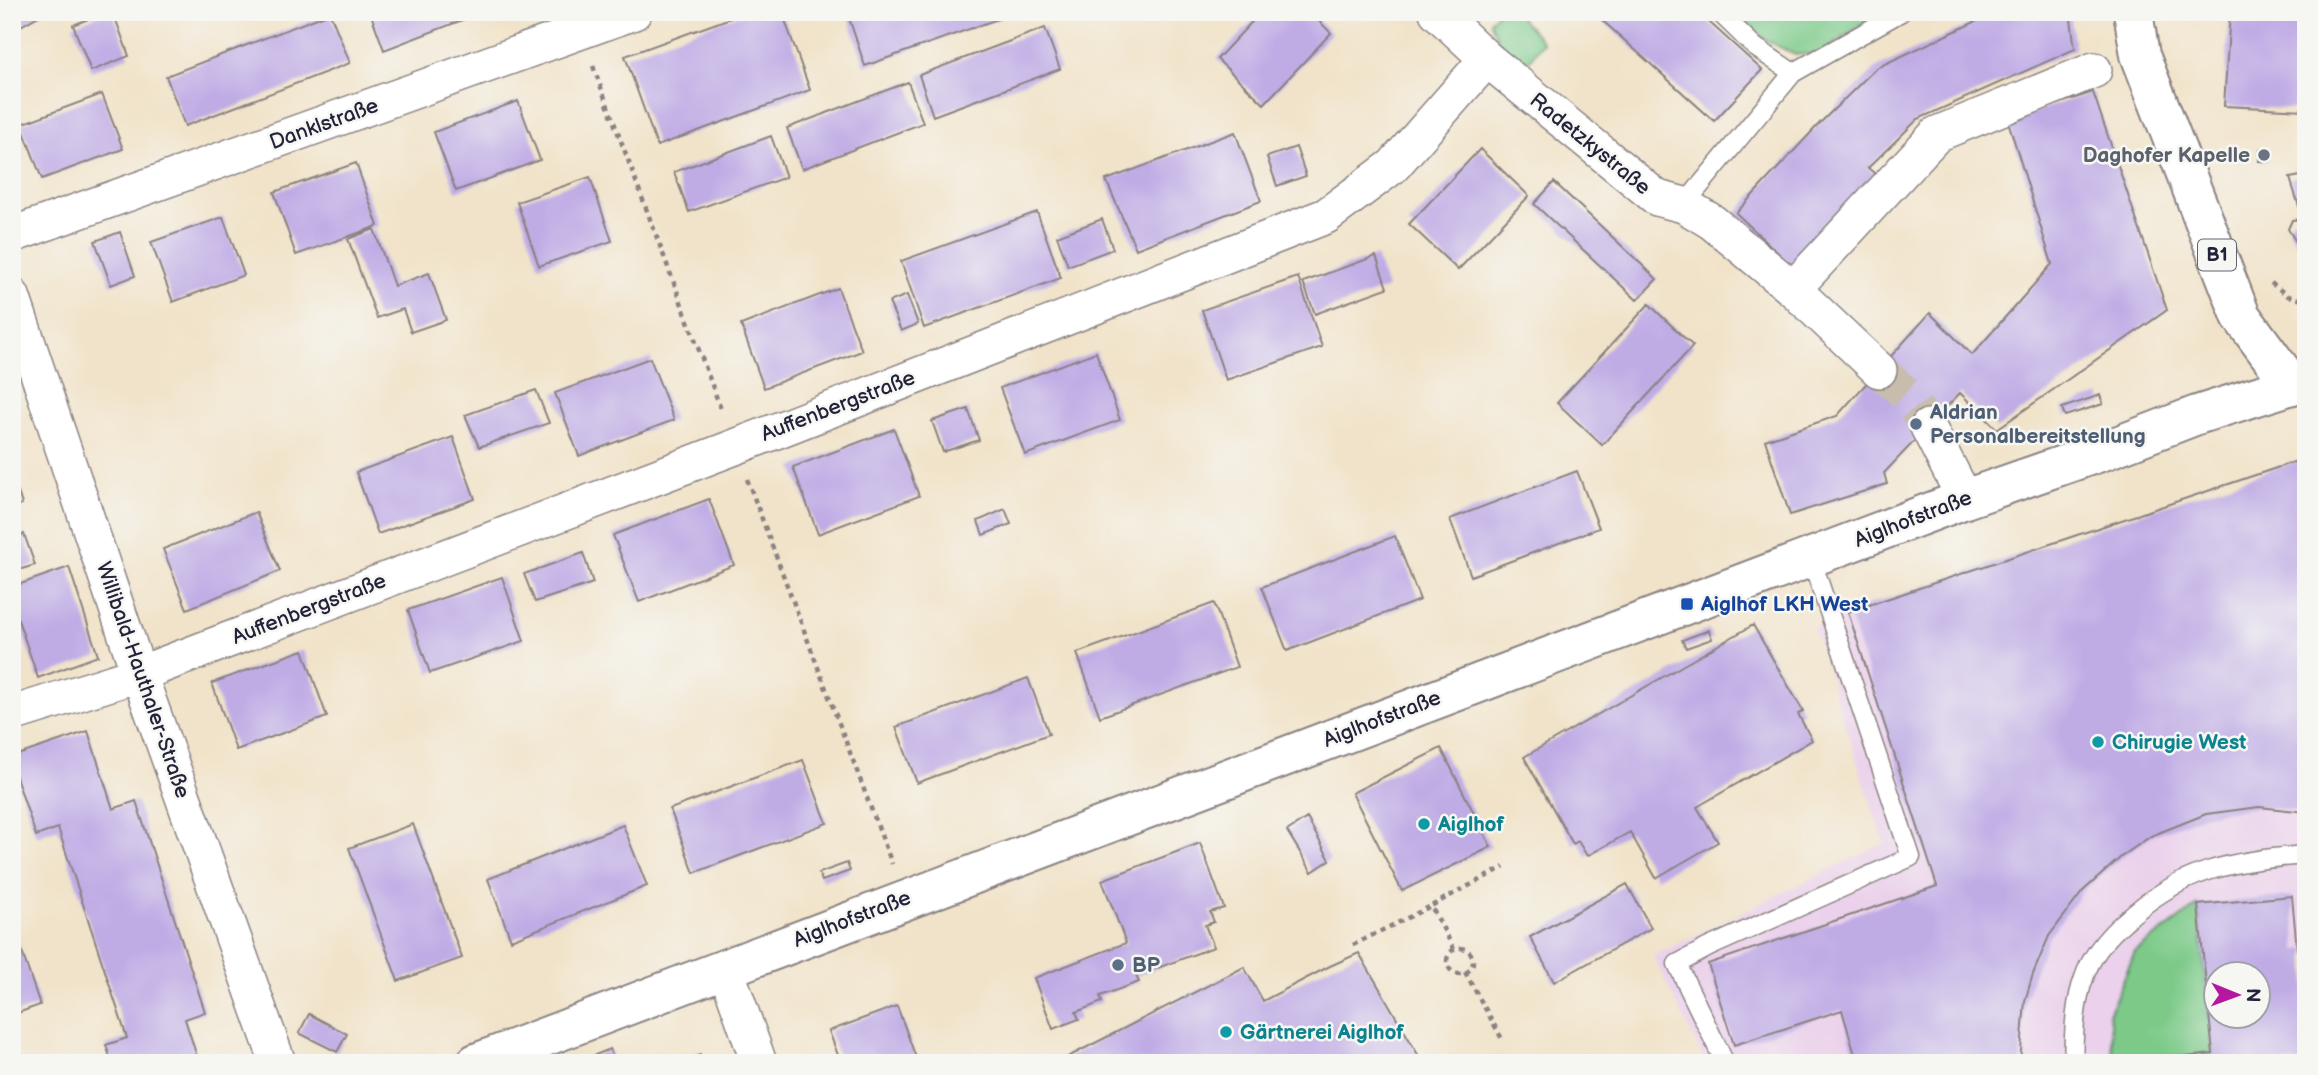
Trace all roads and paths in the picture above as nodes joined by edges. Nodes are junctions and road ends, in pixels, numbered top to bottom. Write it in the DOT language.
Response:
graph roads {
  1 [pos="634,12"];
  2 [pos="1437,12"];
  3 [pos="1720,12"];
  4 [pos="1901,12"];
  5 [pos="2133,12"];
  6 [pos="576,22"];
  7 [pos="1487,59"];
  8 [pos="2094,70"];
  9 [pos="1793,73"];
  10 [pos="1684,205"];
  11 [pos="12,235"];
  12 [pos="1793,289"];
  13 [pos="12,296"];
  14 [pos="1879,370"];
  15 [pos="2301,390"];
  16 [pos="1928,427"];
  17 [pos="1965,499"];
  18 [pos="1811,558"];
  19 [pos="139,674"];
  20 [pos="12,714"];
  21 [pos="2306,855"];
  22 [pos="1504,867"];
  23 [pos="1431,906"];
  24 [pos="1353,945"];
  25 [pos="1454,949"];
  26 [pos="724,967"];
  27 [pos="1465,972"];
  28 [pos="1502,1039"];
  29 [pos="278,1063"];
  30 [pos="475,1063"];
  31 [pos="759,1063"];
  32 [pos="1725,1063"];
  33 [pos="2073,1063"];
  1 -- 6 [label="street, Danklstraße"];
  2 -- 7 [label="street, Radetzkystraße"];
  3 -- 9 [label="lane"];
  4 -- 9 [label="lane"];
  5 -- 15 [label="street, B1"];
  6 -- 11 [label="street, Danklstraße"];
  7 -- 10 [label="street, Radetzkystraße"];
  7 -- 19 [label="street, Auffenbergstraße"];
  8 -- 12 [label="street"];
  9 -- 10 [label="lane"];
  10 -- 12 [label="street, Radetzkystraße"];
  12 -- 14 [label="street, Radetzkystraße"];
  13 -- 19 [label="street, Willibald-Hauthaler-Straße"];
  15 -- 17 [label="street, Aiglhofstraße"];
  16 -- 17 [label="street"];
  17 -- 18 [label="street, Aiglhofstraße"];
  18 -- 26 [label="street, Aiglhofstraße"];
  18 -- 32 [label="lane"];
  19 -- 20 [label="street, Auffenbergstraße"];
  19 -- 29 [label="street, Willibald-Hauthaler-Straße"];
  21 -- 33 [label="lane"];
  22 -- 23 [label="path"];
  23 -- 24 [label="path"];
  23 -- 25 [label="path"];
  25 -- 27 [label="path"];
  25 -- 27 [label="path"];
  26 -- 30 [label="street, Aiglhofstraße"];
  26 -- 31 [label="street"];
  27 -- 28 [label="path"];
}
